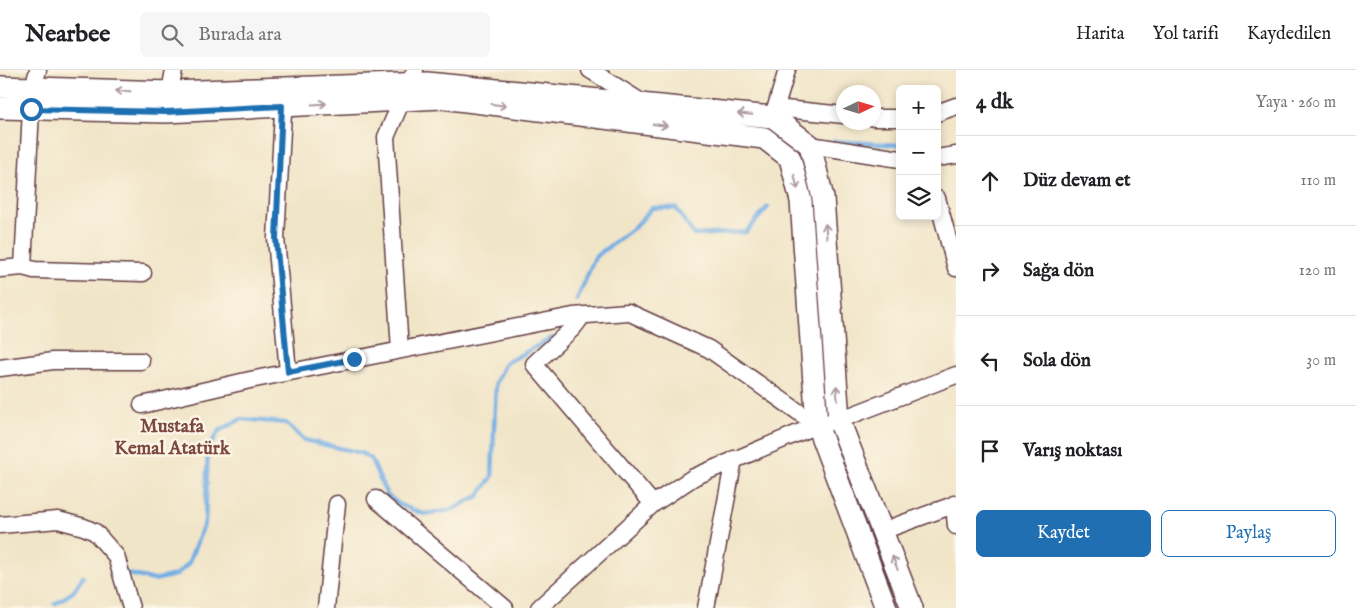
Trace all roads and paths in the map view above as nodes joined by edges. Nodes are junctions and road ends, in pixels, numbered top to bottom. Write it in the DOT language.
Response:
graph roads {
  1 [pos="174,70"];
  2 [pos="590,70"];
  3 [pos="787,70"];
  4 [pos="408,85"];
  5 [pos="0,87"];
  6 [pos="34,89"];
  7 [pos="284,97"];
  8 [pos="169,102"];
  9 [pos="646,105"];
  10 [pos="956,106"];
  11 [pos="0,108"];
  12 [pos="774,112"];
  13 [pos="941,112"];
  14 [pos="836,115"];
  15 [pos="881,118"];
  16 [pos="896,118"];
  17 [pos="810,145"];
  18 [pos="956,155"];
  19 [pos="941,157"];
  20 [pos="790,158"];
  21 [pos="896,158"];
  22 [pos="941,213"];
  23 [pos="23,267"];
  24 [pos="956,268"];
  25 [pos="0,269"];
  26 [pos="143,273"];
  27 [pos="583,315"];
  28 [pos="400,350"];
  29 [pos="141,361"];
  30 [pos="0,368"];
  31 [pos="288,372"];
  32 [pos="956,375"];
  33 [pos="142,405"];
  34 [pos="839,420"];
  35 [pos="817,425"];
  36 [pos="734,459"];
  37 [pos="376,499"];
  38 [pos="337,504"];
  39 [pos="653,504"];
  40 [pos="955,504"];
  41 [pos="0,525"];
  42 [pos="956,526"];
  43 [pos="882,531"];
  44 [pos="131,608"];
  45 [pos="326,608"];
  46 [pos="504,608"];
  47 [pos="539,608"];
  48 [pos="706,608"];
  49 [pos="886,608"];
  50 [pos="912,608"];
  1 -- 8 [label="street"];
  2 -- 9 [label="street"];
  3 -- 12 [label="street"];
  4 -- 7 [label="street"];
  4 -- 9 [label="street"];
  4 -- 20 [label="street, one-way"];
  4 -- 28 [label="street"];
  5 -- 6 [label="street"];
  6 -- 8 [label="street"];
  6 -- 11 [label="street"];
  6 -- 23 [label="street"];
  7 -- 8 [label="street"];
  7 -- 31 [label="street"];
  12 -- 9 [label="street, one-way"];
  10 -- 13 [label="street"];
  12 -- 14 [label="street"];
  12 -- 17 [label="street"];
  15 -- 16 [label="street"];
  17 -- 20 [label="street"];
  17 -- 21 [label="street"];
  34 -- 17 [label="street, one-way"];
  18 -- 19 [label="street"];
  20 -- 35 [label="street, one-way"];
  22 -- 24 [label="street"];
  23 -- 25 [label="street"];
  23 -- 26 [label="street"];
  27 -- 28 [label="street"];
  27 -- 35 [label="street"];
  27 -- 39 [label="street"];
  28 -- 31 [label="street"];
  29 -- 30 [label="street"];
  31 -- 33 [label="street"];
  32 -- 34 [label="street"];
  34 -- 35 [label="street"];
  34 -- 43 [label="street"];
  35 -- 36 [label="street"];
  35 -- 49 [label="street"];
  36 -- 39 [label="street"];
  36 -- 48 [label="street"];
  37 -- 46 [label="street"];
  38 -- 45 [label="street"];
  39 -- 47 [label="street"];
  40 -- 42 [label="street"];
  40 -- 43 [label="street"];
  41 -- 44 [label="street"];
  50 -- 43 [label="street, one-way"];
}
